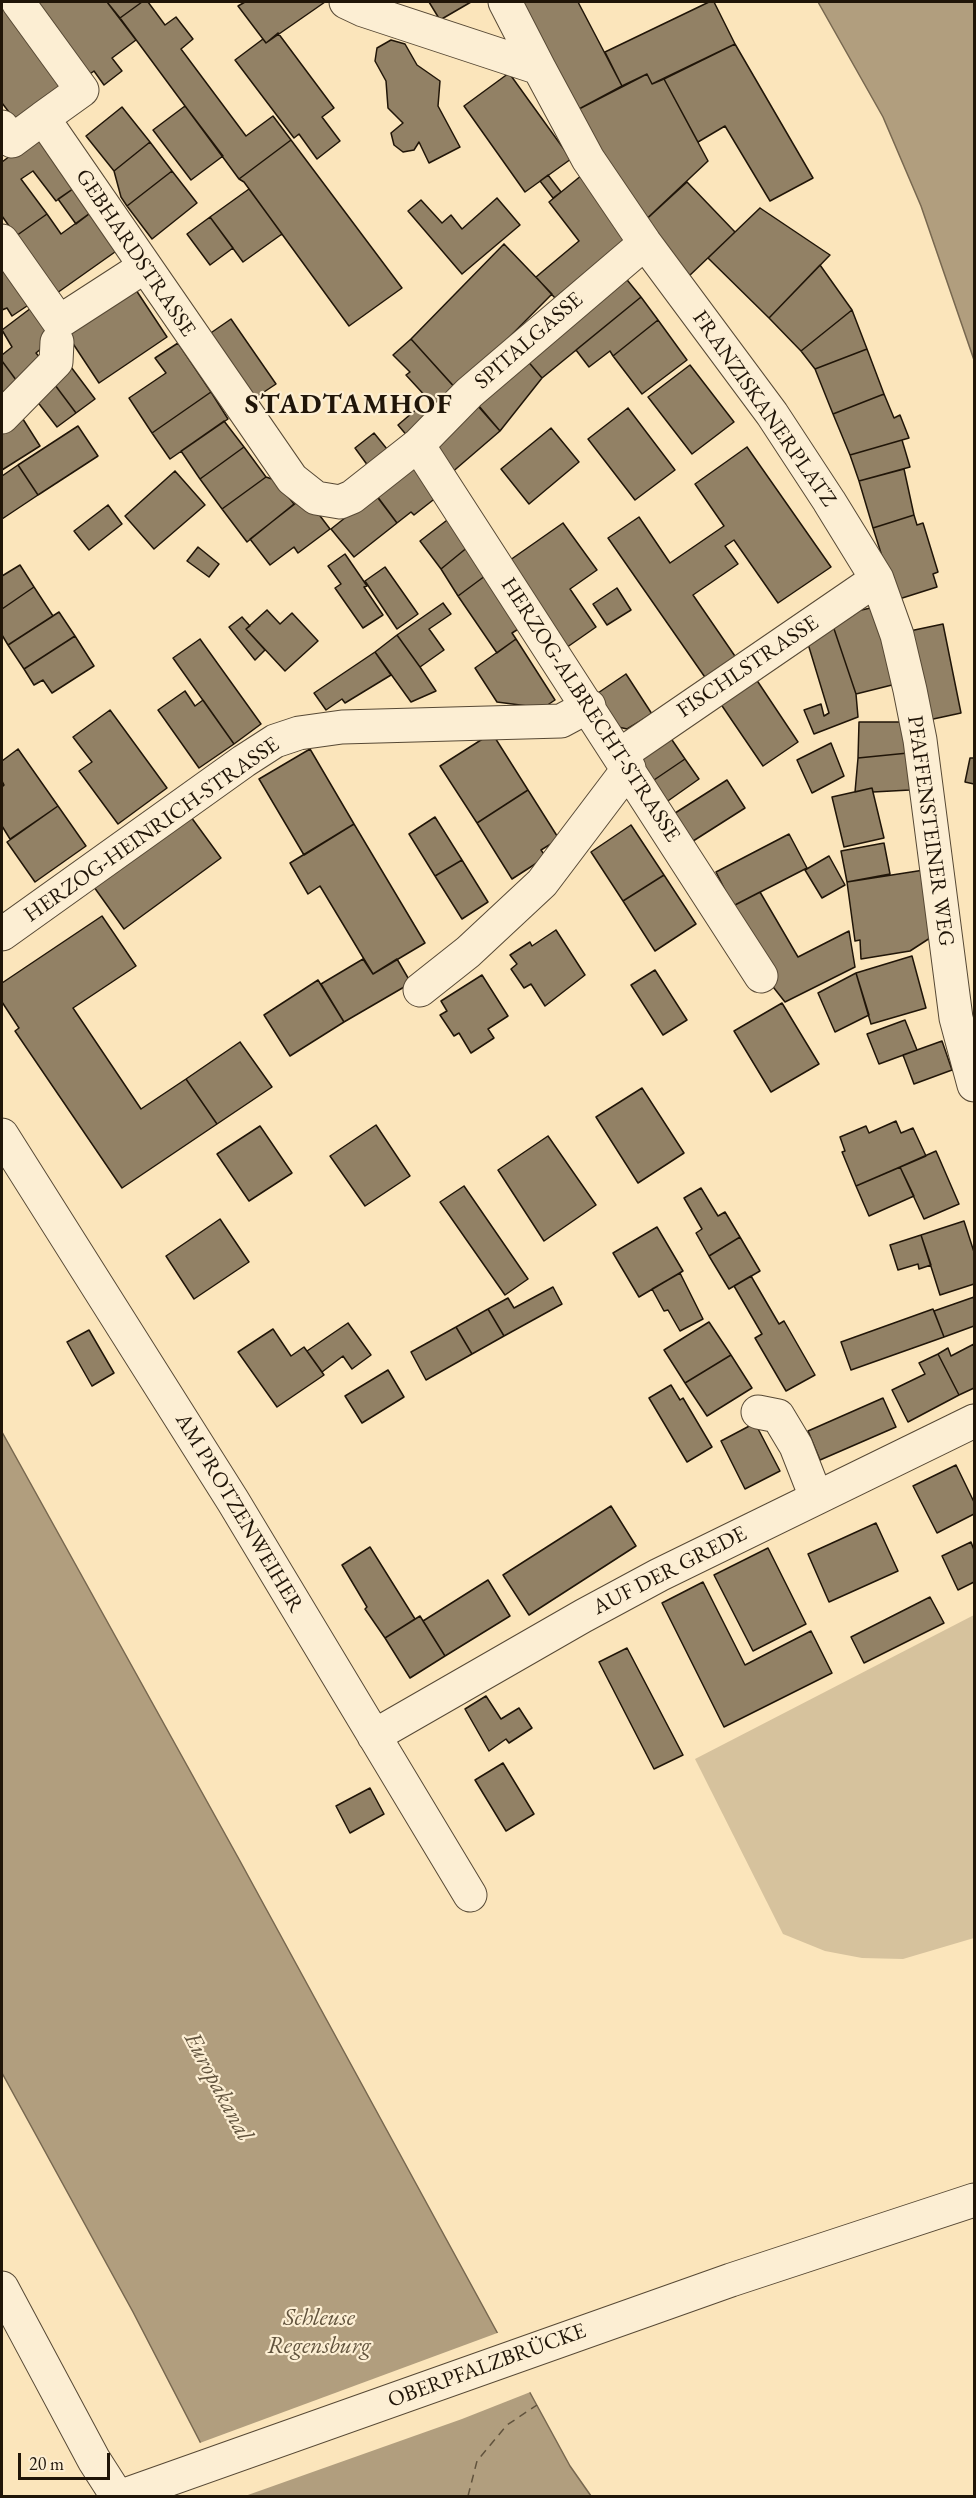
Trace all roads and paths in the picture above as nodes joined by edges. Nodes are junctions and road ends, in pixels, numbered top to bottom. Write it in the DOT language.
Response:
graph roads {
  1 [pos="18,2"];
  2 [pos="505,2"];
  3 [pos="355,6"];
  4 [pos="539,68"];
  5 [pos="43,118"];
  6 [pos="5,139"];
  7 [pos="2,241"];
  8 [pos="645,243"];
  9 [pos="144,267"];
  10 [pos="58,331"];
  11 [pos="2,417"];
  12 [pos="418,445"];
  13 [pos="330,501"];
  14 [pos="877,579"];
  15 [pos="589,706"];
  16 [pos="624,762"];
  17 [pos="2,934"];
  18 [pos="762,976"];
  19 [pos="420,990"];
  20 [pos="975,1085"];
  21 [pos="2,1135"];
  22 [pos="758,1412"];
  23 [pos="975,1421"];
  24 [pos="816,1497"];
  25 [pos="374,1736"];
  26 [pos="470,1895"];
  27 [pos="975,2200"];
  28 [pos="2,2288"];
  29 [pos="117,2496"];
  30 [pos="122,2496"];
  1 -- 5 [label="street"];
  2 -- 4 [label="street, FRANZISKANERPLATZ"];
  3 -- 4 [label="street"];
  4 -- 8 [label="street, FRANZISKANERPLATZ"];
  5 -- 6 [label="street"];
  5 -- 9 [label="street, GEBHARDSTRASSE"];
  7 -- 10 [label="street"];
  8 -- 12 [label="street, SPITALGASSE"];
  8 -- 14 [label="street, FRANZISKANERPLATZ"];
  9 -- 10 [label="street"];
  9 -- 13 [label="street, GEBHARDSTRASSE"];
  10 -- 11 [label="street"];
  12 -- 13 [label="street, SPITALGASSE"];
  12 -- 15 [label="street, HERZOG-ALBRECHT-STRASSE"];
  14 -- 16 [label="street, FISCHLSTRASSE"];
  14 -- 20 [label="street, PFAFFENSTEINER WEG"];
  15 -- 16 [label="street, HERZOG-ALBRECHT-STRASSE"];
  15 -- 17 [label="street, HERZOG-HEINRICH-STRASSE"];
  16 -- 18 [label="street, HERZOG-ALBRECHT-STRASSE"];
  16 -- 19 [label="street, FISCHLSTRASSE"];
  21 -- 25 [label="street, AM PROTZENWEIHER"];
  22 -- 24 [label="street"];
  23 -- 24 [label="street, AUF DER GREDE"];
  24 -- 25 [label="street, AUF DER GREDE"];
  25 -- 26 [label="street, AM PROTZENWEIHER"];
  27 -- 30 [label="street, OBERPFALZBRÜCKE"];
  28 -- 29 [label="street"];
}
